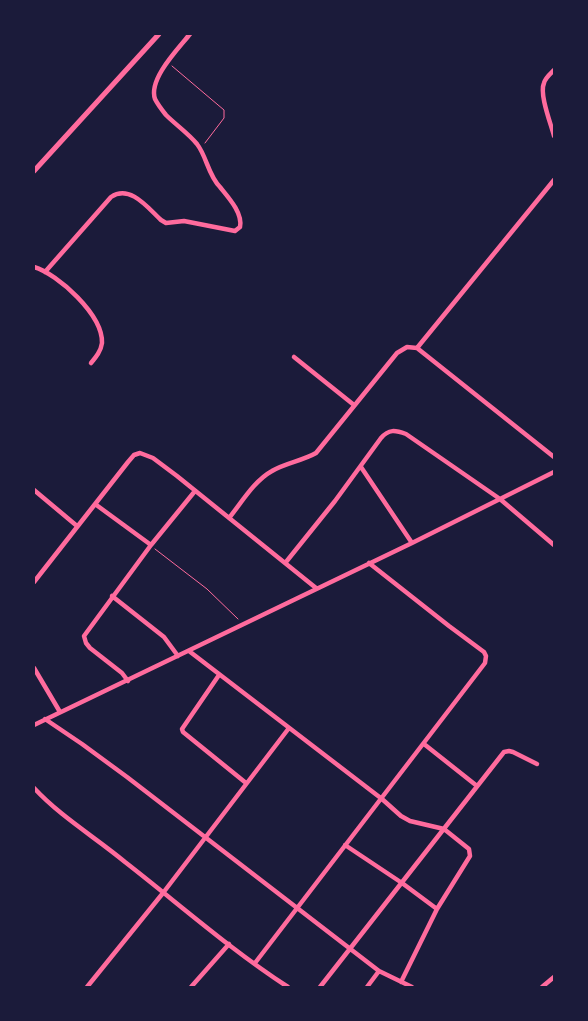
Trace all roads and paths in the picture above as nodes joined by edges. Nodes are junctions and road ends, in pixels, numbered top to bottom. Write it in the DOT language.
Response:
graph roads {
  1 [pos="159,34"];
  2 [pos="190,34"];
  3 [pos="167,62"];
  4 [pos="554,70"];
  5 [pos="554,136"];
  6 [pos="200,149"];
  7 [pos="34,171"];
  8 [pos="554,180"];
  9 [pos="34,267"];
  10 [pos="44,272"];
  11 [pos="417,348"];
  12 [pos="294,357"];
  13 [pos="91,363"];
  14 [pos="354,405"];
  15 [pos="554,457"];
  16 [pos="361,467"];
  17 [pos="554,472"];
  18 [pos="34,490"];
  19 [pos="195,491"];
  20 [pos="500,499"];
  21 [pos="95,504"];
  22 [pos="229,518"];
  23 [pos="77,526"];
  24 [pos="412,543"];
  25 [pos="151,545"];
  26 [pos="554,545"];
  27 [pos="286,562"];
  28 [pos="368,563"];
  29 [pos="36,576"];
  30 [pos="34,582"];
  31 [pos="316,588"];
  32 [pos="112,596"];
  33 [pos="244,624"];
  34 [pos="189,651"];
  35 [pos="178,656"];
  36 [pos="34,668"];
  37 [pos="219,675"];
  38 [pos="128,681"];
  39 [pos="60,712"];
  40 [pos="45,719"];
  41 [pos="34,725"];
  42 [pos="290,728"];
  43 [pos="424,744"];
  44 [pos="537,764"];
  45 [pos="246,783"];
  46 [pos="477,786"];
  47 [pos="34,788"];
  48 [pos="382,799"];
  49 [pos="444,829"];
  50 [pos="204,836"];
  51 [pos="345,844"];
  52 [pos="402,883"];
  53 [pos="163,893"];
  54 [pos="296,908"];
  55 [pos="437,909"];
  56 [pos="228,944"];
  57 [pos="352,948"];
  58 [pos="255,963"];
  59 [pos="380,971"];
  60 [pos="554,977"];
  61 [pos="402,982"];
  62 [pos="87,987"];
  63 [pos="191,987"];
  64 [pos="288,987"];
  65 [pos="320,987"];
  66 [pos="367,987"];
  67 [pos="412,987"];
  68 [pos="542,987"];
  1 -- 7 [label="street"];
  2 -- 3 [label="street"];
  3 -- 6 [label="street"];
  3 -- 6 [label="path"];
  4 -- 5 [label="street"];
  6 -- 10 [label="street"];
  8 -- 11 [label="street"];
  9 -- 10 [label="street"];
  10 -- 13 [label="street"];
  11 -- 14 [label="street"];
  11 -- 15 [label="street"];
  12 -- 14 [label="street"];
  14 -- 22 [label="street"];
  16 -- 20 [label="street"];
  16 -- 24 [label="street"];
  16 -- 27 [label="street"];
  17 -- 20 [label="street"];
  18 -- 23 [label="street"];
  19 -- 21 [label="street"];
  19 -- 22 [label="street"];
  19 -- 25 [label="street"];
  20 -- 24 [label="street"];
  20 -- 26 [label="street"];
  21 -- 23 [label="street"];
  21 -- 25 [label="street"];
  22 -- 27 [label="street"];
  23 -- 29 [label="street"];
  24 -- 28 [label="street"];
  25 -- 32 [label="street"];
  25 -- 33 [label="path"];
  27 -- 31 [label="street"];
  28 -- 31 [label="street"];
  28 -- 43 [label="street"];
  29 -- 30 [label="street"];
  31 -- 33 [label="street"];
  32 -- 35 [label="street"];
  32 -- 38 [label="street"];
  33 -- 34 [label="street"];
  34 -- 35 [label="street"];
  34 -- 37 [label="street"];
  35 -- 38 [label="street"];
  36 -- 39 [label="street"];
  37 -- 42 [label="street"];
  37 -- 45 [label="street"];
  38 -- 39 [label="street"];
  39 -- 40 [label="street"];
  40 -- 41 [label="street"];
  40 -- 50 [label="street"];
  42 -- 45 [label="street"];
  42 -- 48 [label="street"];
  43 -- 46 [label="street"];
  43 -- 48 [label="street"];
  44 -- 46 [label="street"];
  45 -- 50 [label="street"];
  46 -- 49 [label="street"];
  47 -- 53 [label="street"];
  48 -- 49 [label="street"];
  48 -- 51 [label="street"];
  49 -- 52 [label="street"];
  49 -- 55 [label="street"];
  50 -- 53 [label="street"];
  50 -- 54 [label="street"];
  51 -- 52 [label="street"];
  51 -- 54 [label="street"];
  52 -- 55 [label="street"];
  52 -- 57 [label="street"];
  53 -- 56 [label="street"];
  53 -- 62 [label="street"];
  54 -- 57 [label="street"];
  54 -- 58 [label="street"];
  55 -- 61 [label="street"];
  56 -- 58 [label="street"];
  56 -- 63 [label="street"];
  57 -- 59 [label="street"];
  57 -- 65 [label="street"];
  58 -- 64 [label="street"];
  59 -- 61 [label="street"];
  59 -- 66 [label="street"];
  60 -- 68 [label="street"];
  61 -- 67 [label="street"];
}
